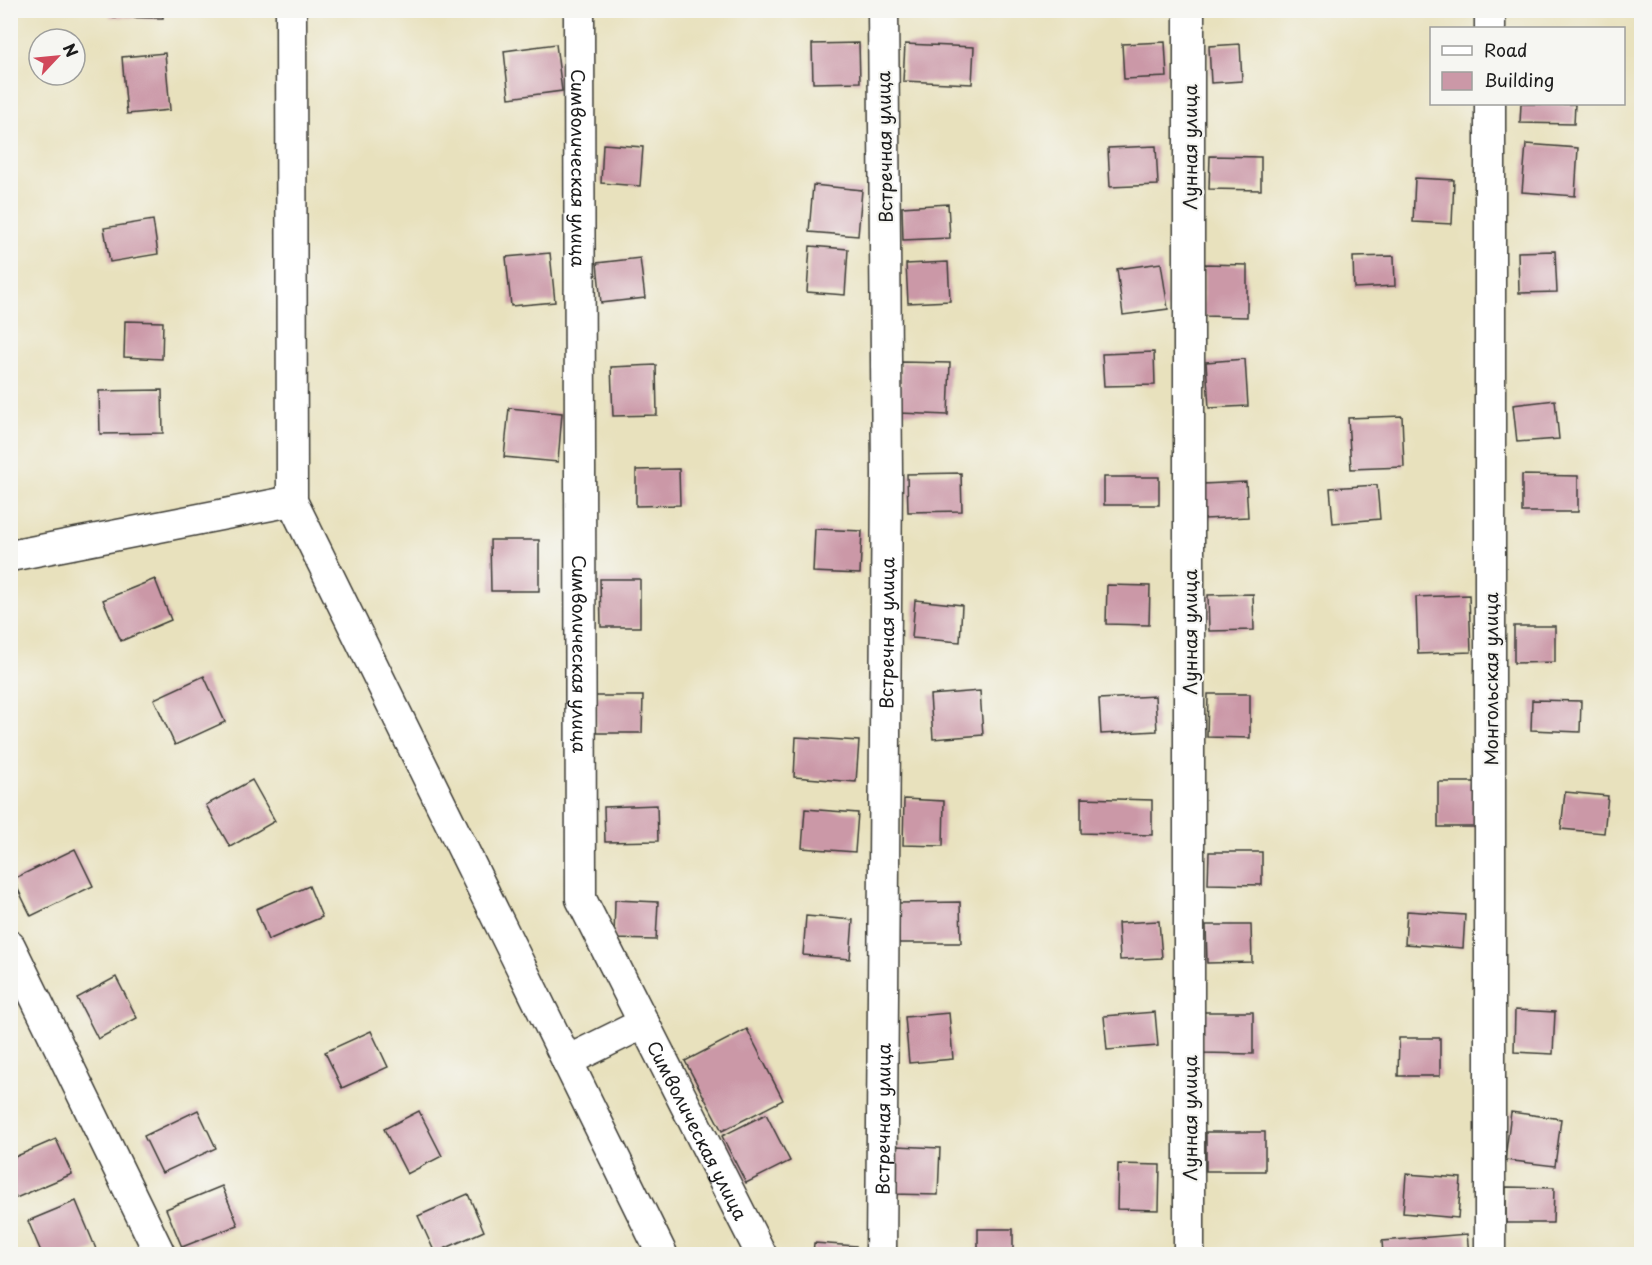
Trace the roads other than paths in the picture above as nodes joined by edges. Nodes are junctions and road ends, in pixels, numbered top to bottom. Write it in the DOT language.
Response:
graph roads {
  1 [pos="291,10"];
  2 [pos="579,10"];
  3 [pos="883,10"];
  4 [pos="1189,10"];
  5 [pos="1490,10"];
  6 [pos="1490,27"];
  7 [pos="1490,105"];
  8 [pos="292,501"];
  9 [pos="10,556"];
  10 [pos="10,946"];
  11 [pos="644,1023"];
  12 [pos="567,1061"];
  13 [pos="160,1254"];
  14 [pos="662,1254"];
  15 [pos="761,1254"];
  16 [pos="881,1254"];
  17 [pos="1189,1254"];
  18 [pos="1490,1254"];
  1 -- 8 [label="street"];
  2 -- 11 [label="street, Символическая улица"];
  3 -- 16 [label="street, Встречная улица"];
  4 -- 17 [label="street, Лунная улица"];
  5 -- 6 [label="street"];
  7 -- 18 [label="street, Монгольская улица"];
  8 -- 9 [label="street"];
  8 -- 12 [label="street"];
  10 -- 13 [label="street"];
  11 -- 12 [label="street"];
  11 -- 15 [label="street, Символическая улица"];
  12 -- 14 [label="street"];
}
